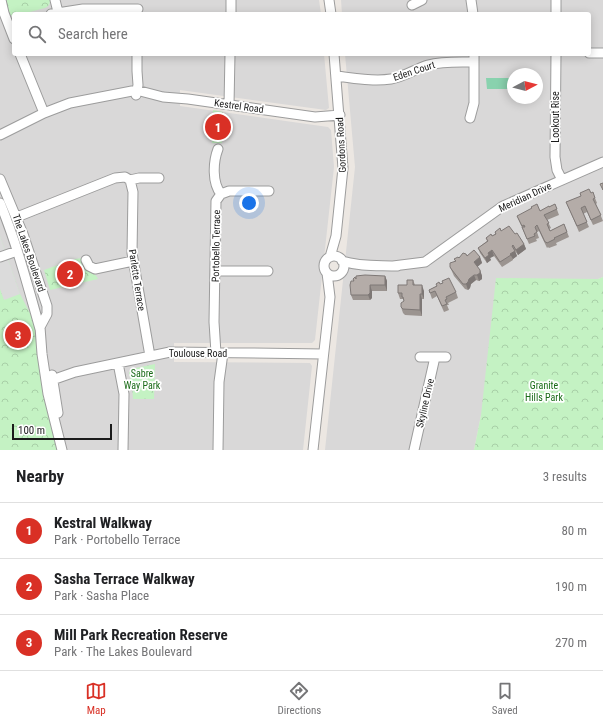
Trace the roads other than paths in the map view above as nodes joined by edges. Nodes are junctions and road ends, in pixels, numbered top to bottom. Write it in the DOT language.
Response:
graph roads {
  1 [pos="1,0"];
  2 [pos="55,0"];
  3 [pos="231,0"];
  4 [pos="329,0"];
  5 [pos="422,0"];
  6 [pos="556,0"];
  7 [pos="474,1"];
  8 [pos="412,5"];
  9 [pos="138,8"];
  10 [pos="54,12"];
  11 [pos="61,12"];
  12 [pos="231,12"];
  13 [pos="330,12"];
  14 [pos="473,12"];
  15 [pos="556,12"];
  16 [pos="12,26"];
  17 [pos="591,53"];
  18 [pos="603,53"];
  19 [pos="21,56"];
  20 [pos="137,56"];
  21 [pos="230,56"];
  22 [pos="334,56"];
  23 [pos="556,56"];
  24 [pos="474,58"];
  25 [pos="336,79"];
  26 [pos="136,92"];
  27 [pos="229,105"];
  28 [pos="44,113"];
  29 [pos="340,118"];
  30 [pos="470,118"];
  31 [pos="0,135"];
  32 [pos="218,149"];
  33 [pos="603,162"];
  34 [pos="159,178"];
  35 [pos="0,179"];
  36 [pos="130,180"];
  37 [pos="562,180"];
  38 [pos="269,191"];
  39 [pos="221,194"];
  40 [pos="0,203"];
  41 [pos="0,215"];
  42 [pos="17,217"];
  43 [pos="16,249"];
  44 [pos="0,257"];
  45 [pos="337,258"];
  46 [pos="86,260"];
  47 [pos="133,261"];
  48 [pos="367,266"];
  49 [pos="215,270"];
  50 [pos="268,271"];
  51 [pos="327,273"];
  52 [pos="340,273"];
  53 [pos="330,297"];
  54 [pos="40,327"];
  55 [pos="217,353"];
  56 [pos="324,354"];
  57 [pos="150,356"];
  58 [pos="420,357"];
  59 [pos="435,357"];
  60 [pos="446,357"];
  61 [pos="118,363"];
  62 [pos="50,378"];
  63 [pos="62,450"];
  64 [pos="123,450"];
  65 [pos="218,450"];
  66 [pos="313,450"];
  67 [pos="414,450"];
  1 -- 16 [label="street"];
  2 -- 10 [label="street"];
  3 -- 12 [label="street"];
  4 -- 13 [label="street"];
  5 -- 8 [label="street"];
  6 -- 15 [label="street"];
  7 -- 14 [label="street"];
  9 -- 11 [label="street"];
  17 -- 18 [label="street"];
  19 -- 28 [label="street"];
  20 -- 26 [label="street"];
  21 -- 27 [label="street"];
  22 -- 25 [label="street, Gordons Road"];
  23 -- 37 [label="street, Lookout Rise"];
  24 -- 25 [label="street, Eden Court"];
  24 -- 30 [label="street, Eden Court"];
  25 -- 29 [label="street, Gordons Road"];
  26 -- 27 [label="street, Kestrel Road"];
  26 -- 28 [label="street, Kestrel Road"];
  27 -- 29 [label="street, Kestrel Road"];
  28 -- 31 [label="street, Kestrel Road"];
  29 -- 45 [label="street, Gordons Road"];
  32 -- 39 [label="street"];
  33 -- 37 [label="street, Meridian Drive"];
  34 -- 36 [label="street"];
  35 -- 42 [label="street, The Lakes Boulevard"];
  36 -- 42 [label="street"];
  36 -- 47 [label="street, Parlette Terrace"];
  37 -- 48 [label="street, Meridian Drive"];
  38 -- 39 [label="street"];
  39 -- 49 [label="street, Portobello Terrace"];
  40 -- 43 [label="street, The Lakes Boulevard"];
  41 -- 43 [label="street, The Lakes Boulevard"];
  42 -- 54 [label="street, The Lakes Boulevard"];
  43 -- 44 [label="street"];
  43 -- 54 [label="street, The Lakes Boulevard"];
  45 -- 48 [label="street, Meridian Drive"];
  45 -- 51 [label="street"];
  45 -- 52 [label="street"];
  46 -- 47 [label="street"];
  47 -- 57 [label="street, Parlette Terrace"];
  48 -- 52 [label="street, Meridian Drive"];
  49 -- 50 [label="street"];
  49 -- 55 [label="street, Portobello Terrace"];
  51 -- 52 [label="street"];
  51 -- 53 [label="street"];
  52 -- 53 [label="street"];
  53 -- 56 [label="street"];
  54 -- 62 [label="street, The Lakes Boulevard"];
  55 -- 56 [label="street, Toulouse Road"];
  55 -- 57 [label="street, Toulouse Road"];
  55 -- 65 [label="street, Portobello Terrace"];
  56 -- 66 [label="street"];
  57 -- 61 [label="street, Toulouse Road"];
  58 -- 59 [label="street"];
  59 -- 60 [label="street"];
  59 -- 67 [label="street, Skyline Drive"];
  61 -- 62 [label="street, Toulouse Road"];
  61 -- 64 [label="street"];
  62 -- 63 [label="street, The Lakes Boulevard"];
}
